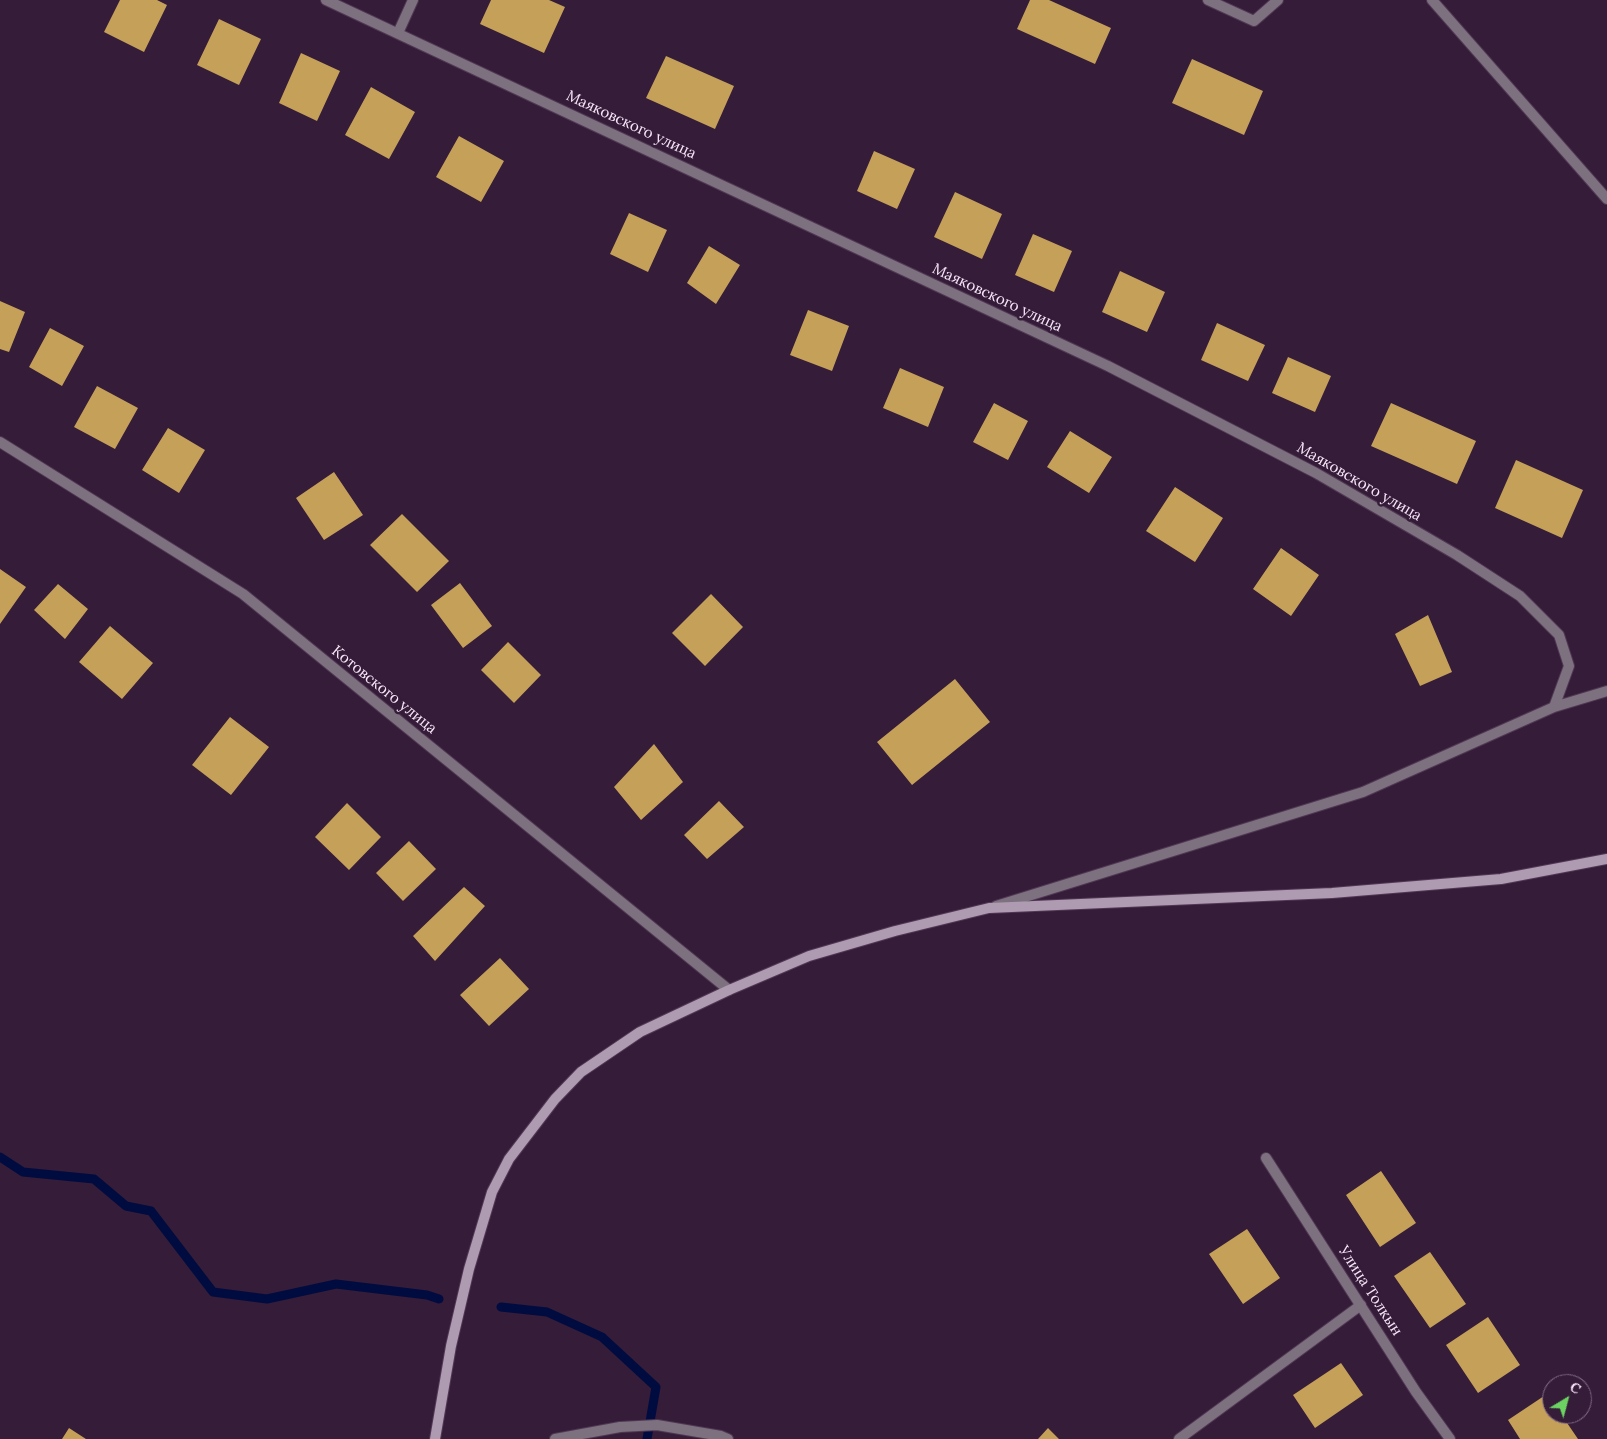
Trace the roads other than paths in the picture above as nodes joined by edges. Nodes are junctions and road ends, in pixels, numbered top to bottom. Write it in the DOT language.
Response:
graph roads {
  1 [pos="326,0"];
  2 [pos="413,0"];
  3 [pos="1208,0"];
  4 [pos="1278,0"];
  5 [pos="1432,0"];
  6 [pos="398,32"];
  7 [pos="1607,199"];
  8 [pos="0,442"];
  9 [pos="1607,691"];
  10 [pos="1554,707"];
  11 [pos="1607,859"];
  12 [pos="990,908"];
  13 [pos="729,990"];
  14 [pos="1266,1158"];
  15 [pos="1361,1305"];
  16 [pos="435,1439"];
  17 [pos="555,1439"];
  18 [pos="728,1439"];
  19 [pos="1179,1439"];
  20 [pos="1450,1439"];
  1 -- 6 [label="street, Маяковского улица"];
  2 -- 6 [label="street"];
  3 -- 4 [label="street"];
  5 -- 7 [label="street"];
  6 -- 10 [label="street, Маяковского улица"];
  8 -- 13 [label="street, Котовского улица"];
  9 -- 10 [label="street"];
  10 -- 12 [label="street"];
  11 -- 12 [label="main road"];
  12 -- 13 [label="main road"];
  13 -- 16 [label="main road"];
  14 -- 15 [label="street, Улица Толкын"];
  15 -- 19 [label="street"];
  15 -- 20 [label="street, Улица Толкын"];
  17 -- 18 [label="street"];
}
